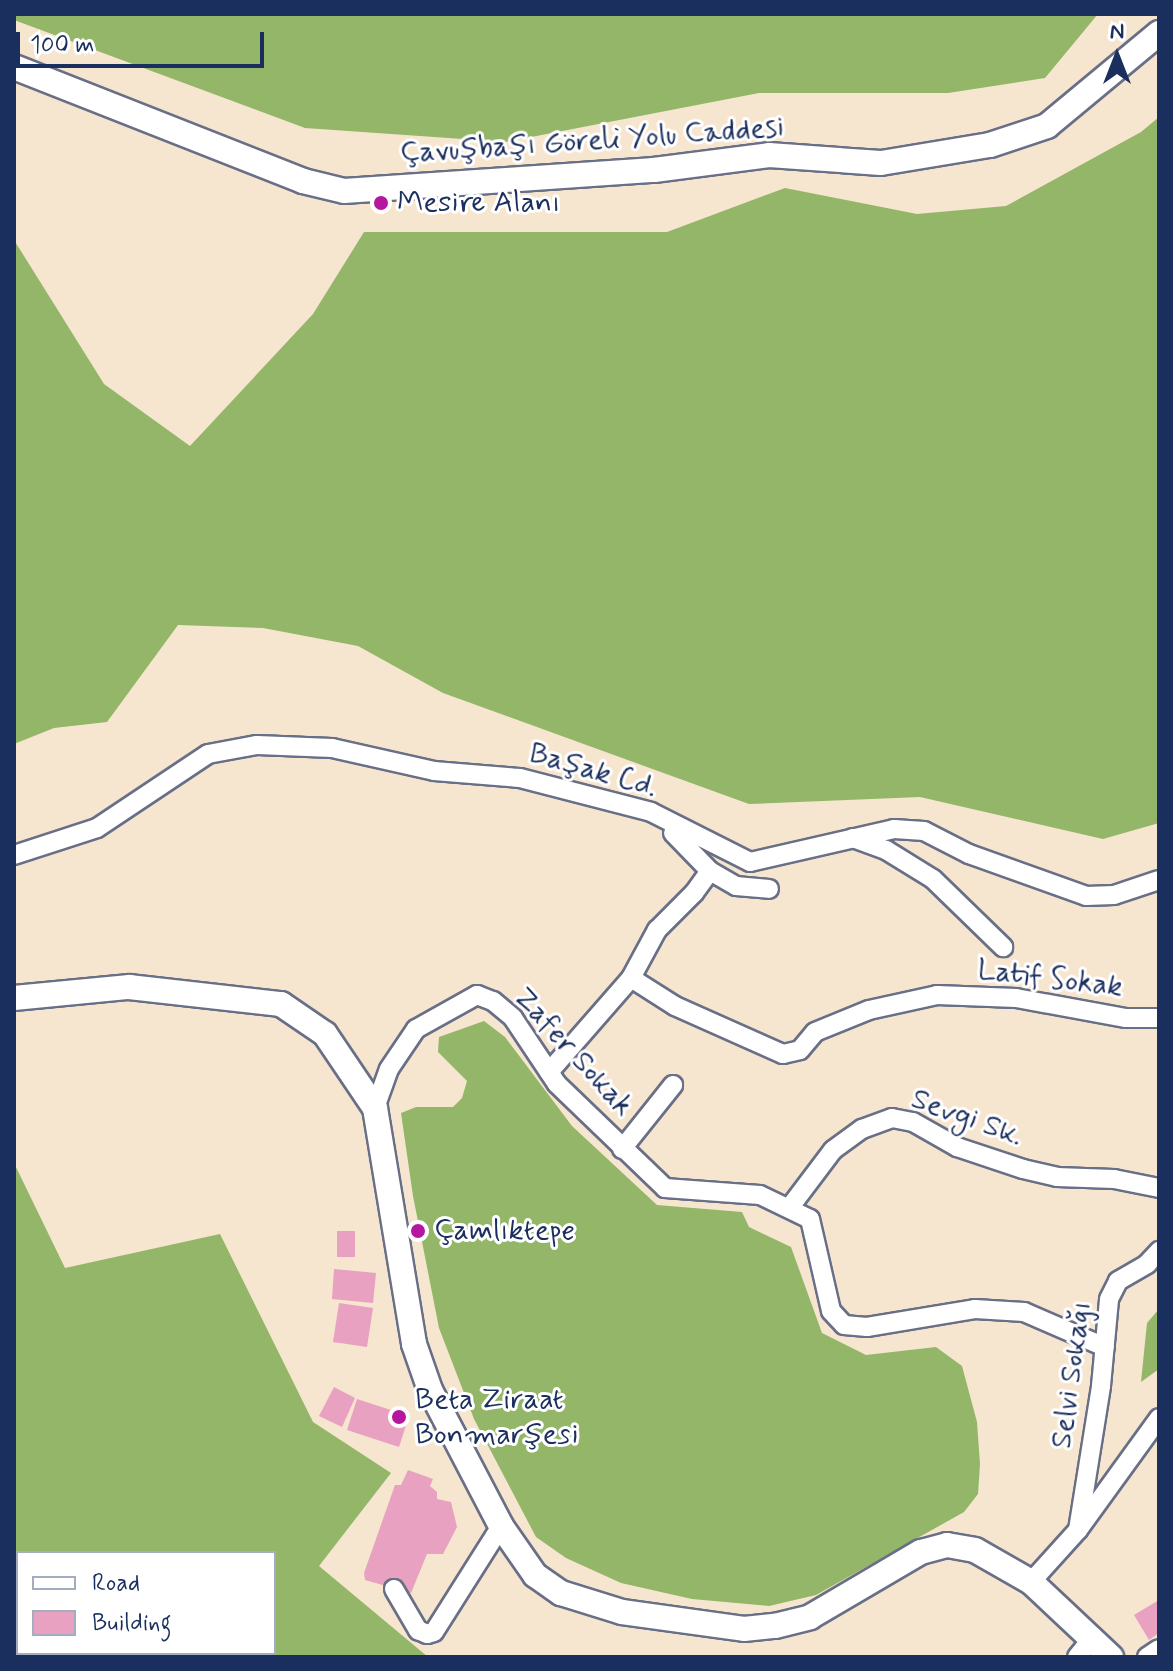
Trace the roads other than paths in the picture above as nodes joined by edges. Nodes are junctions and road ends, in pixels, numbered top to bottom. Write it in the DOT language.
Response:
graph roads {
  1 [pos="1159,33"];
  2 [pos="14,67"];
  3 [pos="651,812"];
  4 [pos="850,837"];
  5 [pos="14,855"];
  6 [pos="710,871"];
  7 [pos="1159,880"];
  8 [pos="769,889"];
  9 [pos="1003,947"];
  10 [pos="631,978"];
  11 [pos="14,998"];
  12 [pos="1159,1018"];
  13 [pos="549,1072"];
  14 [pos="673,1085"];
  15 [pos="375,1108"];
  16 [pos="622,1149"];
  17 [pos="1159,1188"];
  18 [pos="790,1207"];
  19 [pos="1159,1251"];
  20 [pos="1105,1347"];
  21 [pos="1159,1418"];
  22 [pos="501,1526"];
  23 [pos="1078,1530"];
  24 [pos="1031,1582"];
  25 [pos="394,1589"];
  26 [pos="1083,1649"];
  27 [pos="1159,1649"];
  28 [pos="1111,1657"];
  29 [pos="1147,1657"];
  1 -- 2 [label="main road, Çavuşbaşı Göreli Yolu Caddesi"];
  3 -- 4 [label="street, Başak Cd."];
  3 -- 5 [label="street, Başak Cd."];
  3 -- 6 [label="street"];
  4 -- 7 [label="street, Başak Cd."];
  4 -- 9 [label="street"];
  6 -- 8 [label="street"];
  6 -- 10 [label="street"];
  10 -- 12 [label="street, Latif Sokak"];
  10 -- 13 [label="street"];
  11 -- 15 [label="main road"];
  13 -- 15 [label="street, Zafer Sokak"];
  13 -- 16 [label="street, Zafer Sokak"];
  14 -- 16 [label="street"];
  15 -- 22 [label="main road"];
  16 -- 18 [label="street, Zafer Sokak"];
  17 -- 18 [label="street, Sevgi Sk."];
  18 -- 20 [label="street"];
  19 -- 20 [label="street, Selvi Sokağı"];
  20 -- 23 [label="street, Selvi Sokağı"];
  21 -- 23 [label="street"];
  22 -- 24 [label="main road"];
  22 -- 25 [label="street"];
  23 -- 24 [label="street"];
  24 -- 26 [label="main road"];
  26 -- 28 [label="main road"];
  27 -- 29 [label="street"];
}
